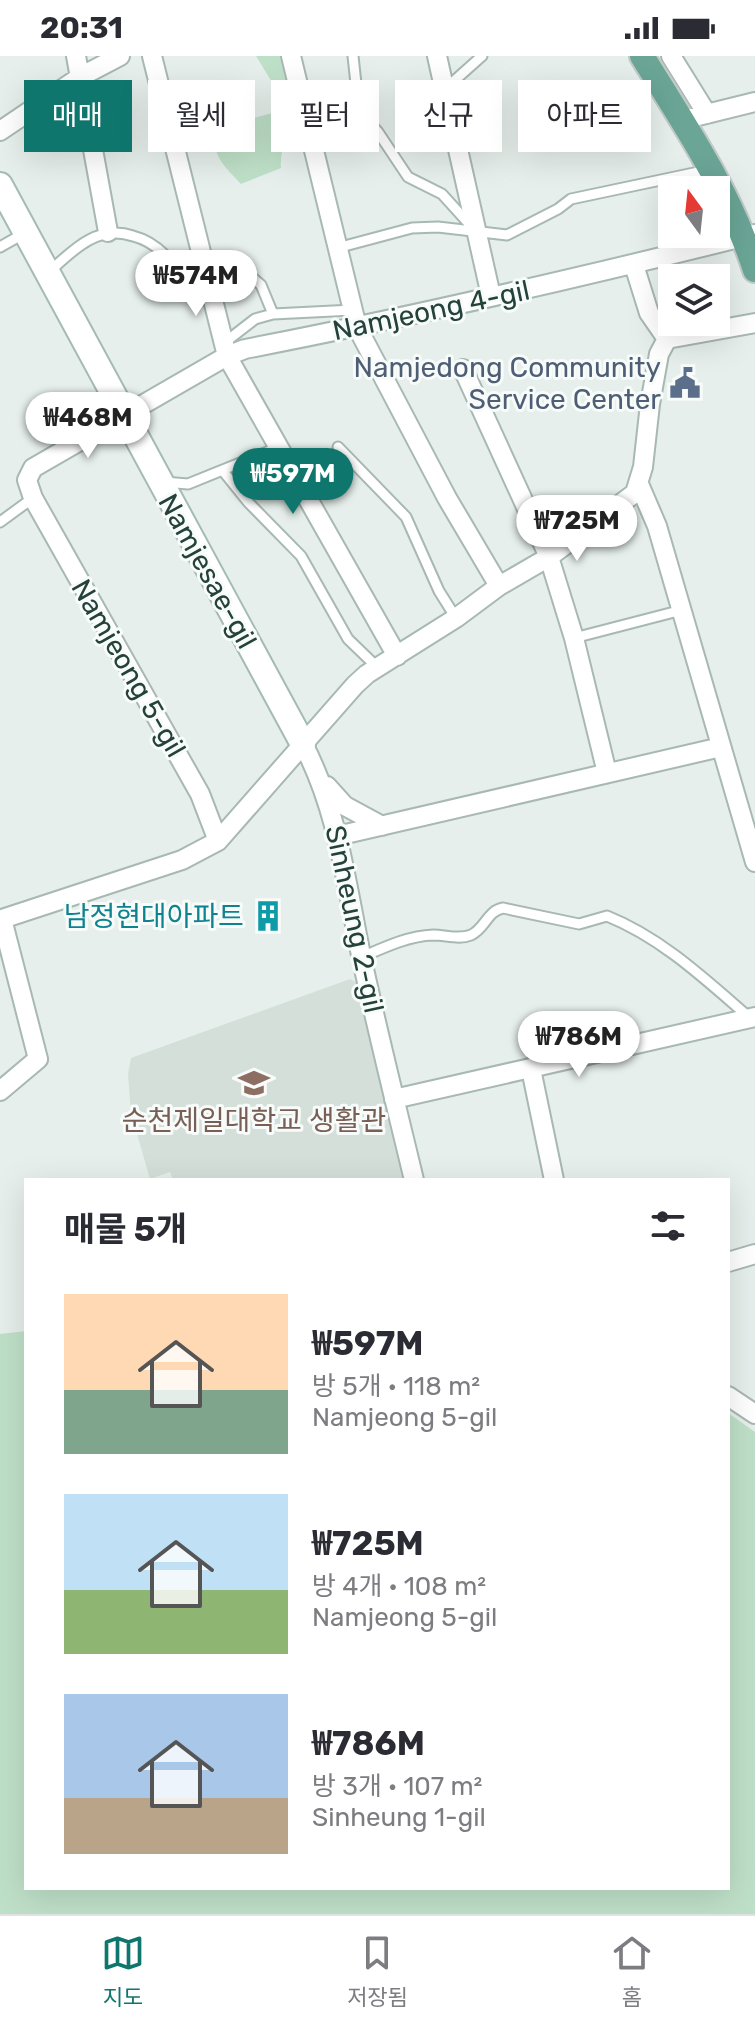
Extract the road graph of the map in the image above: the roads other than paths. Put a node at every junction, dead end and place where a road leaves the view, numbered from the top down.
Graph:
1 (76, 56) edge
2 (120, 56) edge
3 (152, 56) edge
4 (291, 56) edge
5 (353, 56) edge
6 (437, 56) edge
7 (482, 56) edge
8 (642, 56) edge
9 (671, 56) edge
10 (80, 77) junction
11 (443, 80) edge
12 (455, 80) edge
13 (755, 102) edge
14 (707, 114) junction
15 (682, 120) junction
16 (0, 131) edge
17 (459, 152) edge
18 (711, 169) junction
19 (0, 185) edge
20 (476, 231) junction
21 (26, 232) junction
22 (108, 232) junction
23 (749, 235) edge
24 (0, 247) edge
25 (337, 248) junction
26 (634, 265) junction
27 (205, 270) junction
28 (755, 270) edge
29 (48, 273) junction
30 (491, 296) junction
31 (273, 314) junction
32 (355, 319) junction
33 (755, 323) edge
34 (667, 339) junction
35 (226, 349) junction
36 (463, 369) dead end
37 (123, 415) junction
38 (338, 447) dead end
39 (277, 448) junction
40 (223, 471) junction
41 (160, 482) junction
42 (639, 484) junction
43 (33, 498) junction
44 (0, 522) edge
45 (549, 557) junction
46 (499, 586) junction
47 (682, 610) junction
48 (456, 618) junction
49 (574, 638) junction
50 (397, 656) junction
51 (378, 668) junction
52 (303, 744) junction
53 (721, 747) junction
54 (607, 773) junction
55 (321, 779) junction
56 (382, 826) junction
57 (337, 836) junction
58 (218, 841) junction
59 (755, 862) edge
60 (1, 918) edge
61 (361, 957) junction
62 (753, 1018) edge
63 (531, 1069) junction
64 (0, 1091) edge
65 (394, 1099) junction
66 (414, 1178) edge
67 (554, 1178) edge
68 (755, 1254) edge
69 (730, 1261) edge
70 (730, 1397) edge
71 (755, 1414) edge

1 - 10 street
2 - 10 street
3 - 27 street
4 - 25 street
5 - 20 lane
6 - 11 street
7 - 12 lane
8 - 15 main road
9 - 14 street
10 - 16 street
10 - 22 street
13 - 14 street
14 - 15 street
15 - 18 main road
17 - 20 street
18 - 20 lane
18 - 23 main road
19 - 21 street, Namjesae-gil
20 - 25 lane
20 - 30 street
21 - 24 lane
21 - 29 street, Namjesae-gil
22 - 27 lane
22 - 29 lane
23 - 26 street, Namjeong 4-gil
23 - 28 main road
25 - 32 street
26 - 30 street, Namjeong 4-gil
26 - 34 street
27 - 31 lane
27 - 35 street
29 - 37 street, Namjesae-gil
30 - 32 street, Namjeong 4-gil
31 - 32 lane
31 - 35 lane
32 - 35 street, Namjeong 4-gil
32 - 46 street
33 - 34 street
34 - 42 street
35 - 37 street, Namjeong 4-gil
35 - 39 street
36 - 45 street
37 - 41 street, Namjesae-gil
37 - 43 street, Namjeong 4-gil
38 - 48 lane
39 - 40 lane
39 - 50 street
40 - 41 lane
40 - 51 lane
41 - 52 street, Namjesae-gil
42 - 45 street
42 - 47 street
43 - 44 lane
43 - 58 street, Namjeong 5-gil
45 - 46 street
45 - 49 street
46 - 48 street
47 - 49 lane
47 - 53 street
48 - 50 street
49 - 54 street
50 - 51 street
51 - 52 street
52 - 55 street, Sinheung 2-gil
52 - 58 street
53 - 54 street
53 - 59 street
54 - 56 street
55 - 56 street
55 - 57 street, Sinheung 2-gil
56 - 57 street
57 - 61 street, Sinheung 2-gil
58 - 60 street
60 - 64 street
61 - 62 lane
61 - 65 street, Sinheung 2-gil
62 - 63 street
63 - 65 street
63 - 67 street
65 - 66 street, Sinheung 2-gil
68 - 69 street
70 - 71 street

